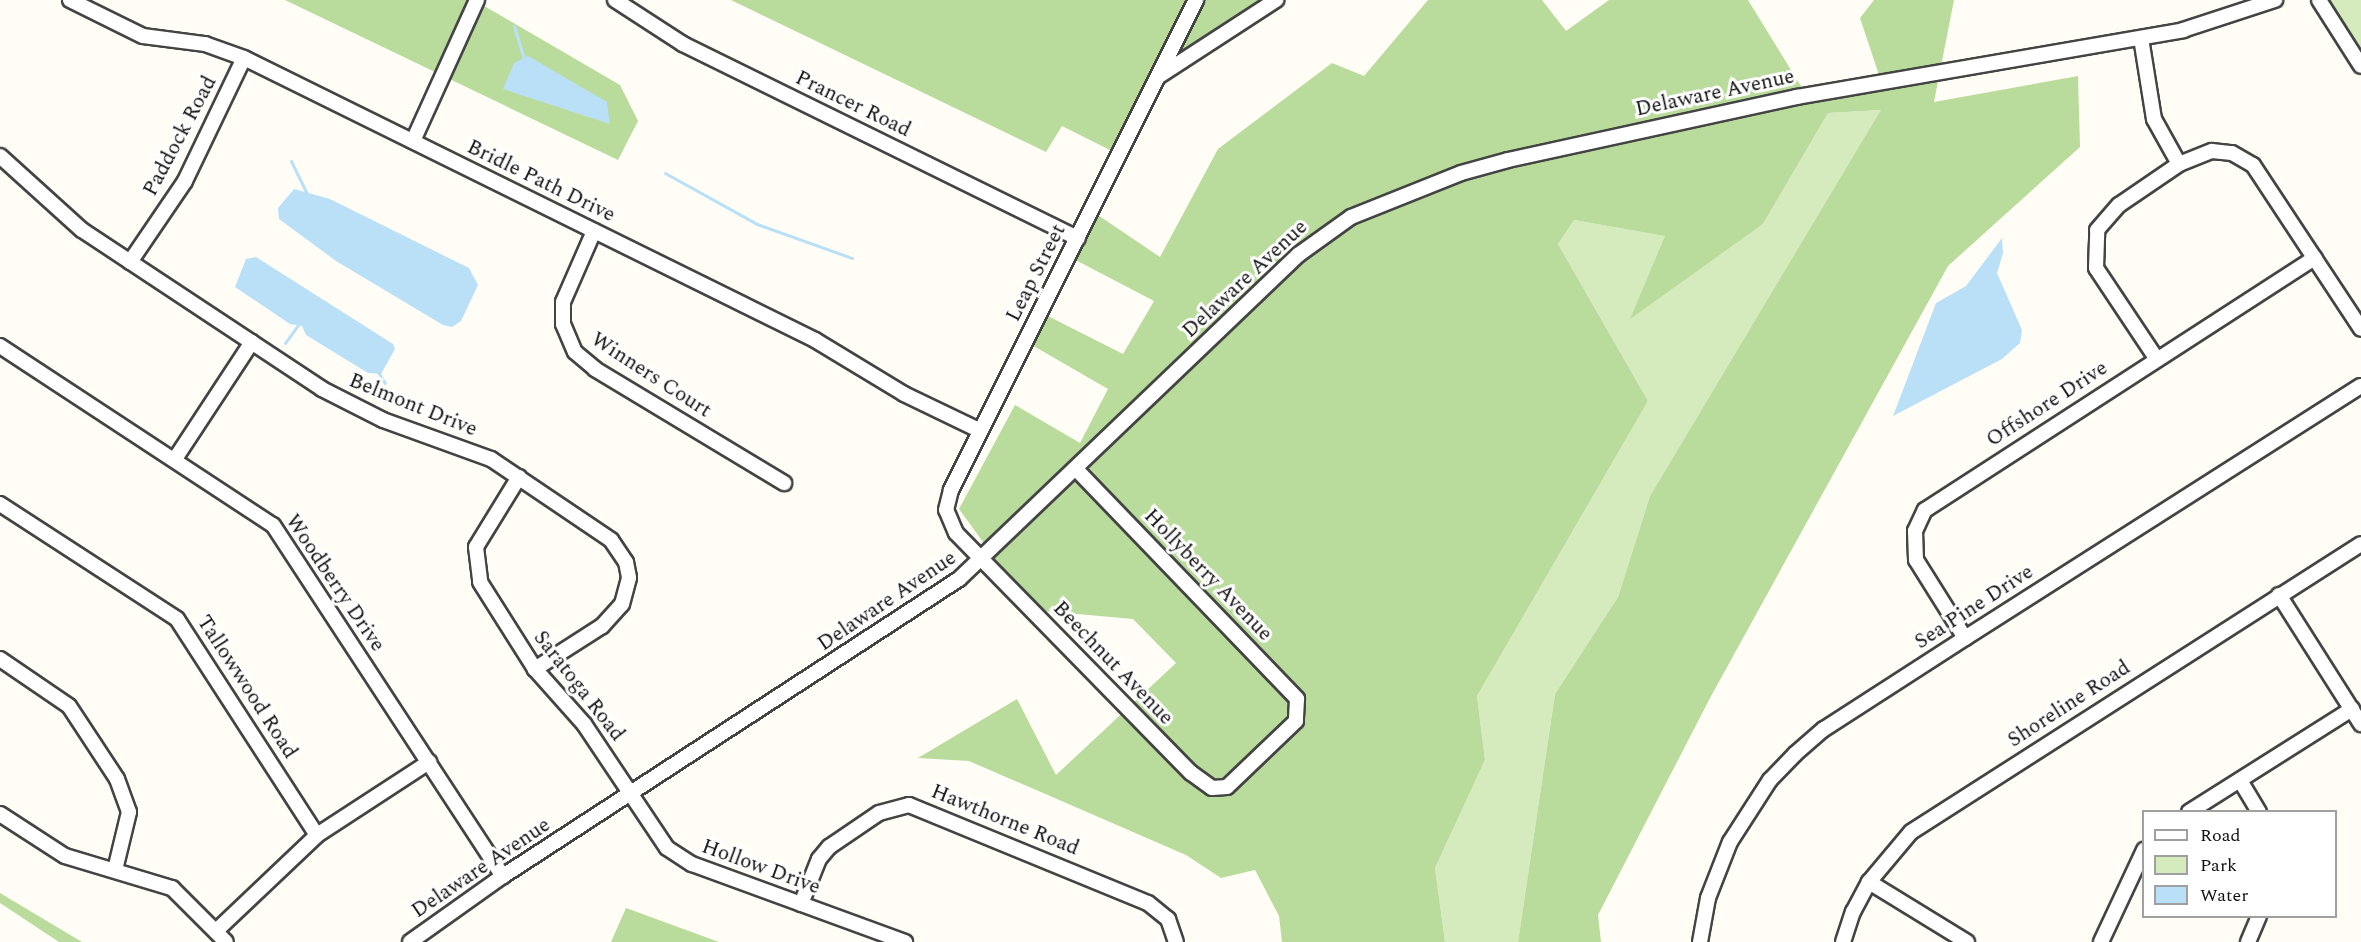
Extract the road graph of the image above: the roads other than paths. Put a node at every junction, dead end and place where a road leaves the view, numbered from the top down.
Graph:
1 (70, 0) edge
2 (477, 0) edge
3 (615, 0) edge
4 (1196, 0) edge
5 (1276, 0) edge
6 (2275, 0) edge
7 (2319, 0) edge
8 (2141, 38) junction
9 (244, 58) junction
10 (2361, 66) edge
11 (1158, 77) junction
12 (413, 141) junction
13 (0, 156) edge
14 (2179, 164) junction
15 (594, 231) junction
16 (1078, 238) junction
17 (2315, 258) junction
18 (130, 262) junction
19 (2361, 329) edge
20 (252, 342) junction
21 (0, 346) edge
22 (2156, 358) junction
23 (2361, 386) edge
24 (981, 431) junction
25 (175, 459) junction
26 (1076, 469) junction
27 (519, 477) junction
28 (784, 483) dead end
29 (0, 504) edge
30 (2361, 544) edge
31 (982, 559) junction
32 (2279, 595) junction
33 (1965, 638) junction
34 (0, 659) edge
35 (535, 669) junction
36 (2352, 709) junction
37 (2361, 724) edge
38 (429, 762) junction
39 (2241, 782) junction
40 (1218, 789) joint
41 (631, 793) junction
42 (2192, 810) edge
43 (2258, 810) edge
44 (0, 814) edge
45 (317, 835) junction
46 (2142, 854) edge
47 (115, 870) junction
48 (502, 876) junction
49 (1869, 882) junction
50 (801, 904) junction
51 (2258, 918) edge
52 (216, 931) junction
53 (226, 942) edge
54 (410, 942) edge
55 (905, 942) edge
56 (1176, 942) edge
57 (1700, 942) edge
58 (1843, 942) edge
59 (1967, 942) edge
60 (2101, 942) edge
61 (2248, 942) edge

1 - 9 street, Bridle Path Drive
2 - 12 street
3 - 16 street, Prancer Road
4 - 11 street, Leap Street
5 - 11 street
6 - 8 street, Delaware Avenue
7 - 10 street
8 - 14 street
8 - 26 street, Delaware Avenue
9 - 12 street, Bridle Path Drive
9 - 18 street, Paddock Road
11 - 16 street, Leap Street
12 - 15 street, Bridle Path Drive
13 - 18 street, Belmont Drive
14 - 17 street
14 - 22 street
15 - 24 street, Bridle Path Drive
15 - 28 street, Winners Court
16 - 24 street, Leap Street
17 - 19 street
17 - 22 street, Offshore Drive
18 - 20 street, Belmont Drive
20 - 25 street
20 - 27 street, Belmont Drive
21 - 25 street, Woodberry Drive
22 - 33 street, Offshore Drive
23 - 33 street, Sea Pine Drive
24 - 31 street, Leap Street
25 - 38 street, Woodberry Drive
26 - 31 street, Delaware Avenue
26 - 40 street, Hollyberry Avenue
27 - 35 street, Saratoga Road
27 - 35 street, Belmont Drive
29 - 45 street, Tallowwood Road
30 - 32 street, Shoreline Road
31 - 40 street, Beechnut Avenue
31 - 41 street, Delaware Avenue
32 - 36 street
32 - 49 street, Shoreline Road
33 - 57 street, Sea Pine Drive
34 - 47 street
35 - 41 street, Saratoga Road
36 - 37 street
36 - 39 street
38 - 45 street
38 - 48 street, Woodberry Drive
39 - 42 street
39 - 43 street
41 - 48 street, Delaware Avenue
41 - 50 street, Hollow Drive
44 - 47 street
45 - 52 street
46 - 60 street
47 - 52 street
48 - 54 street, Delaware Avenue
49 - 58 street, Shoreline Road
49 - 59 street
50 - 55 street, Hollow Drive
50 - 56 street, Hawthorne Road
51 - 61 street
52 - 53 street

